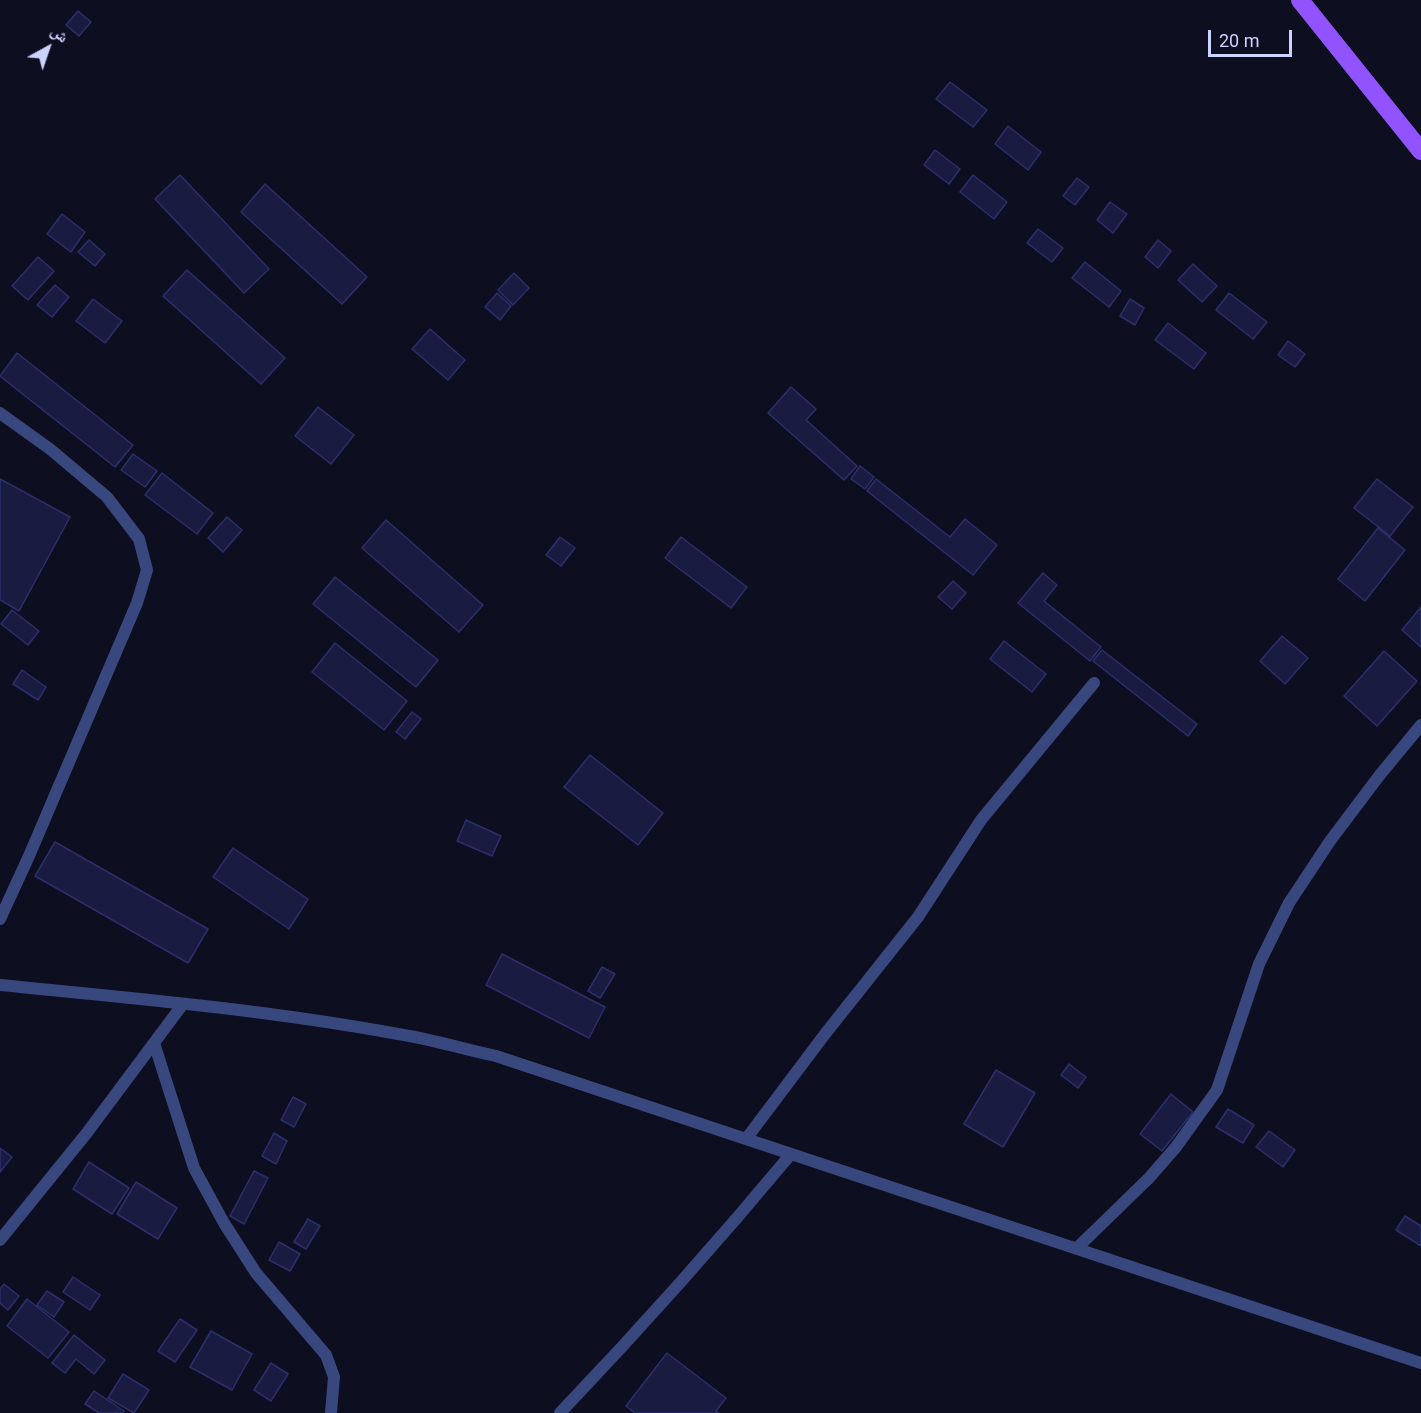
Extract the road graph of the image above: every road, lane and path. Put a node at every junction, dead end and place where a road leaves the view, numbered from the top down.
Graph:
1 (1300, 0) edge
2 (1421, 151) edge
3 (0, 412) edge
4 (1094, 683) dead end
5 (1421, 725) edge
6 (0, 919) edge
7 (0, 985) edge
8 (183, 1004) junction
9 (154, 1043) junction
10 (746, 1139) junction
11 (791, 1154) junction
12 (0, 1240) edge
13 (1077, 1248) junction
14 (1421, 1363) edge
15 (331, 1413) edge
16 (560, 1413) edge

1 - 2 main road
3 - 6 street
4 - 10 street
5 - 13 street
7 - 8 street
8 - 9 street
8 - 10 street
9 - 12 street
9 - 15 street
10 - 11 street
11 - 13 street
11 - 16 street
13 - 14 street

